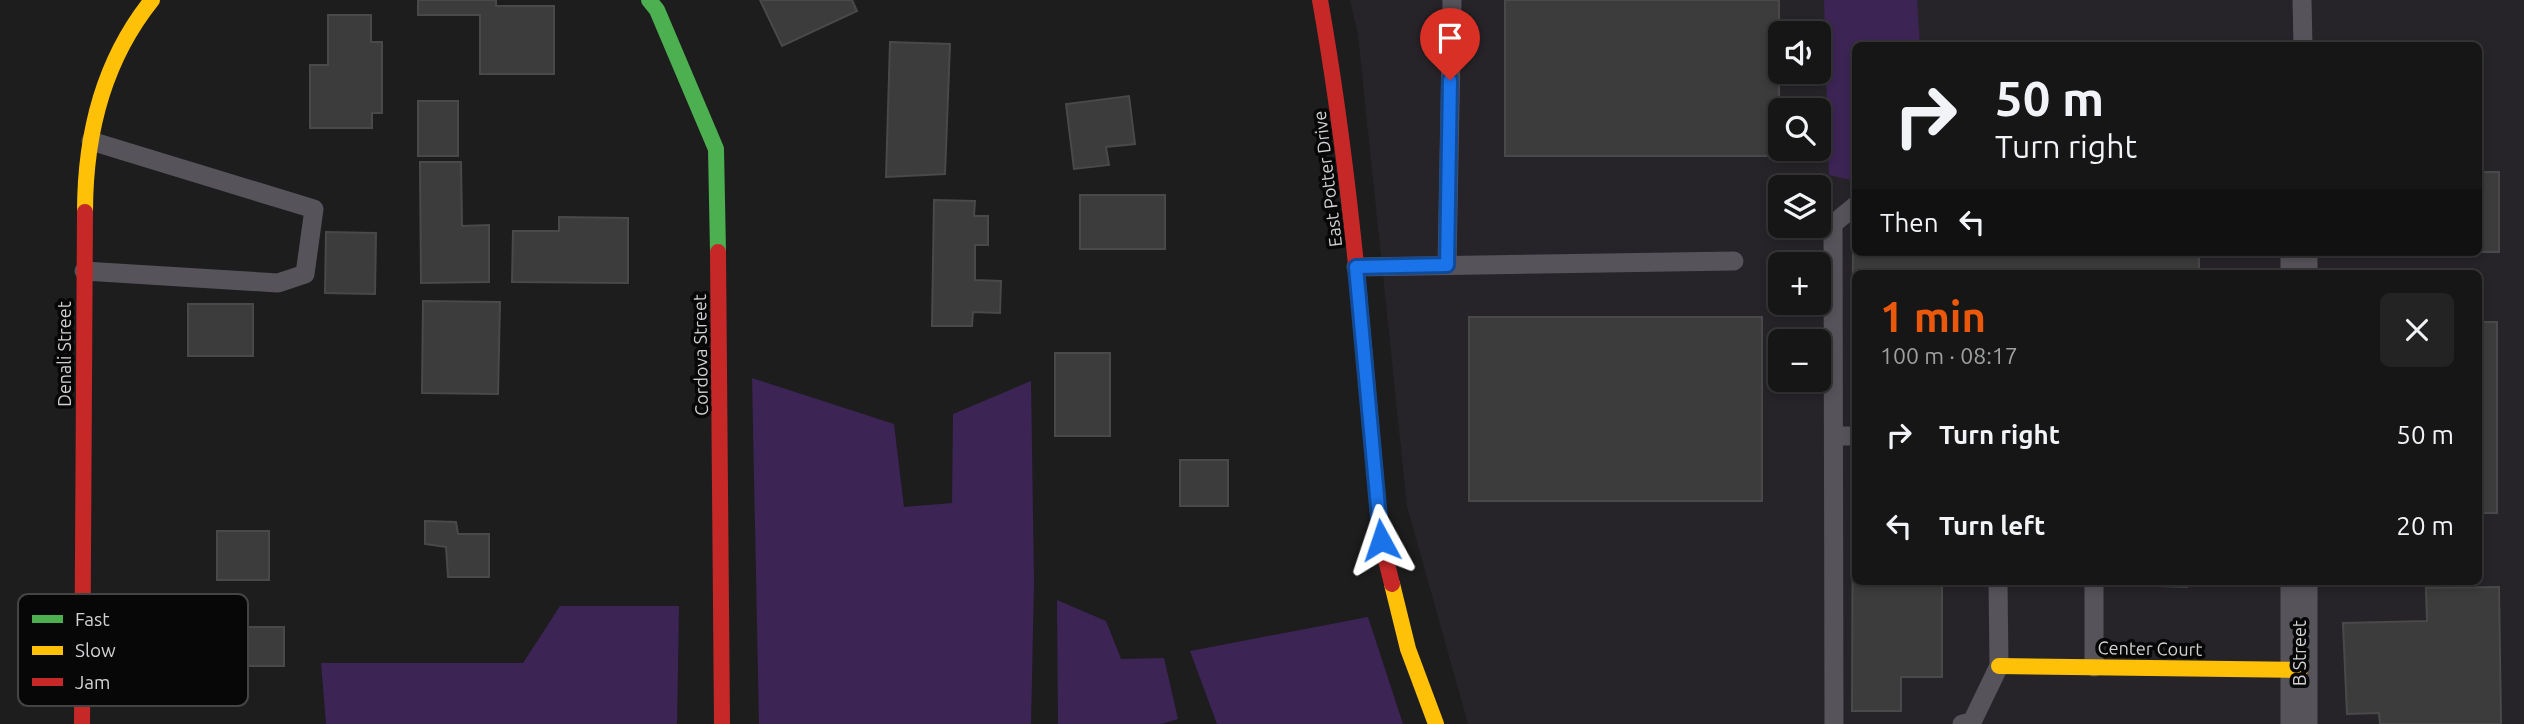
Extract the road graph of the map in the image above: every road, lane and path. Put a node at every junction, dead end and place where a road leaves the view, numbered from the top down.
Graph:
1 (152, 0) edge
2 (649, 0) edge
3 (1320, 0) edge
4 (1452, 0) edge
5 (2302, 0) edge
6 (2303, 42) edge
7 (91, 141) junction
8 (1852, 208) edge
9 (1734, 261) dead end
10 (1447, 265) junction
11 (1356, 267) junction
12 (84, 271) junction
13 (1834, 436) junction
14 (1852, 436) edge
15 (1998, 585) edge
16 (2094, 585) edge
17 (2299, 585) edge
18 (83, 594) edge
19 (1999, 666) junction
20 (2094, 667) junction
21 (2300, 670) junction
22 (82, 706) edge
23 (1969, 723) edge
24 (82, 724) edge
25 (722, 724) edge
26 (1436, 724) edge
27 (1834, 724) edge
28 (2299, 724) edge

1 - 7 street, Denali Street
2 - 25 street, Cordova Street
3 - 11 street, East Potter Drive
4 - 10 lane
5 - 6 lane
7 - 12 street, Denali Street
7 - 12 lane
8 - 13 lane
9 - 10 lane
10 - 11 lane
11 - 26 street, East Potter Drive
12 - 18 street, Denali Street
13 - 14 lane
13 - 27 lane
15 - 19 lane
16 - 20 lane
17 - 21 street, B Street
19 - 20 street, Center Court
19 - 23 lane
20 - 21 street, Center Court
21 - 28 street, B Street
22 - 24 street, Denali Street

